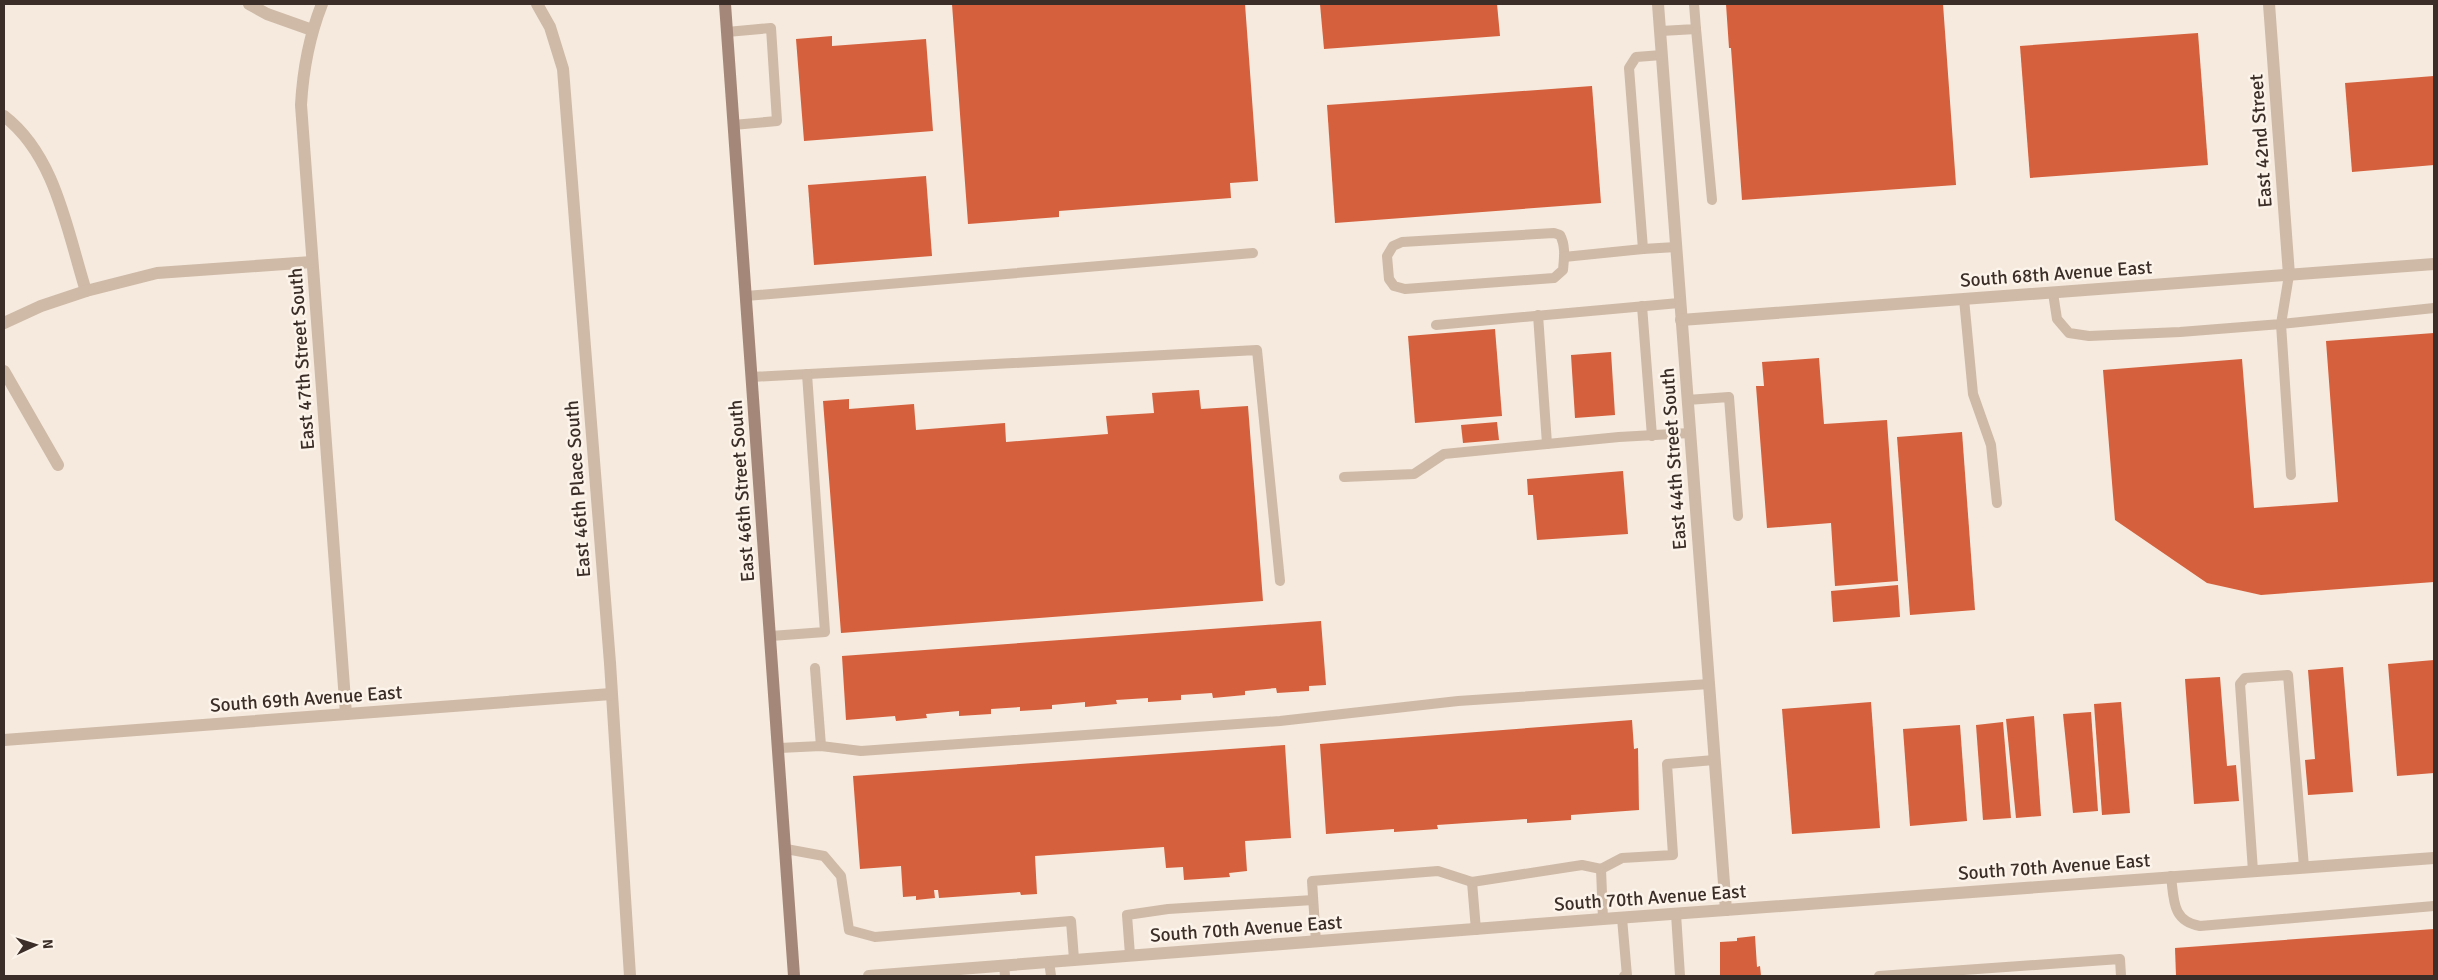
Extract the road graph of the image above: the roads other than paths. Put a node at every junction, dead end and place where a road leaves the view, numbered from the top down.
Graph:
1 (249, 4) edge
2 (322, 4) edge
3 (537, 4) edge
4 (725, 4) edge
5 (1658, 4) edge
6 (1694, 4) edge
7 (2269, 4) edge
8 (1696, 29) junction
9 (312, 30) junction
10 (1660, 31) junction
11 (727, 32) junction
12 (1662, 55) junction
13 (4, 116) edge
14 (733, 124) junction
15 (1712, 200) dead end
16 (1676, 247) junction
17 (1643, 249) junction
18 (1252, 254) dead end
19 (1564, 257) junction
20 (312, 262) junction
21 (2434, 264) edge
22 (2289, 275) junction
23 (86, 291) junction
24 (2053, 292) junction
25 (746, 296) junction
26 (1964, 299) junction
27 (1680, 303) junction
28 (1642, 306) junction
29 (2434, 308) edge
30 (1538, 315) junction
31 (1681, 320) junction
32 (4, 323) edge
33 (2280, 324) junction
34 (1436, 325) dead end
35 (4, 371) edge
36 (807, 374) junction
37 (752, 377) junction
38 (1687, 400) junction
39 (1690, 433) junction
40 (1652, 436) junction
41 (1547, 444) junction
42 (58, 465) dead end
43 (2291, 475) dead end
44 (1344, 477) dead end
45 (1997, 503) dead end
46 (1738, 516) dead end
47 (1280, 580) dead end
48 (770, 636) junction
49 (815, 668) dead end
50 (1709, 684) junction
51 (611, 694) junction
52 (346, 714) junction
53 (4, 740) edge
54 (821, 746) junction
55 (779, 748) junction
56 (1714, 760) junction
57 (786, 849) junction
58 (2434, 858) edge
59 (2304, 867) junction
60 (1601, 869) junction
61 (2253, 871) junction
62 (2171, 876) junction
63 (1472, 882) junction
64 (1313, 900) junction
65 (2434, 906) edge
66 (1726, 910) junction
67 (1676, 914) junction
68 (1622, 918) junction
69 (1603, 919) junction
70 (1476, 930) junction
71 (1316, 942) junction
72 (1130, 955) junction
73 (1074, 959) junction
74 (1049, 961) junction
75 (1005, 971) edge
76 (630, 976) edge
77 (794, 976) edge
78 (869, 976) edge
79 (1051, 976) edge
80 (1624, 976) edge
81 (1680, 976) edge
82 (1879, 976) edge
83 (2121, 976) edge

1 - 9 street
2 - 9 street, East 47th Street South
3 - 51 street, East 46th Place South
4 - 11 street, East 46th Street South
5 - 10 street, East 44th Street South
6 - 8 lane
7 - 22 street, East 42nd Street
8 - 10 lane
8 - 15 lane
9 - 20 street, East 47th Street South
10 - 12 street, East 44th Street South
11 - 14 street, East 46th Street South
11 - 14 lane
12 - 16 street, East 44th Street South
12 - 17 lane
13 - 23 street
14 - 25 street, East 46th Street South
16 - 17 lane
16 - 27 street, East 44th Street South
17 - 19 lane
18 - 25 lane
19 - 19 lane
20 - 23 street
20 - 52 street, East 47th Street South
21 - 22 street, South 68th Avenue East
22 - 24 street, South 68th Avenue East
22 - 33 lane
23 - 32 street
24 - 26 street, South 68th Avenue East
24 - 33 lane
25 - 37 street, East 46th Street South
26 - 31 street, South 68th Avenue East
26 - 45 lane
27 - 28 lane
27 - 31 street, East 44th Street South
28 - 30 lane
28 - 40 lane
29 - 33 lane
30 - 34 lane
30 - 41 lane
31 - 38 street, East 44th Street South
33 - 43 lane
35 - 42 street
36 - 37 lane
36 - 47 lane
36 - 48 lane
37 - 48 street, East 46th Street South
38 - 39 street, East 44th Street South
38 - 46 lane
39 - 40 lane
39 - 50 street, East 44th Street South
40 - 41 lane
41 - 44 lane
48 - 55 street, East 46th Street South
49 - 54 lane
50 - 54 lane
50 - 56 street, East 44th Street South
51 - 52 street, South 69th Avenue East
51 - 76 street, East 46th Place South
52 - 53 street, South 69th Avenue East
54 - 55 lane
55 - 57 street, East 46th Street South
56 - 60 lane
56 - 66 street, East 44th Street South
57 - 73 lane
57 - 77 street, East 46th Street South
58 - 59 street, South 70th Avenue East
59 - 61 street, South 70th Avenue East
59 - 61 lane
60 - 63 lane
60 - 69 lane
61 - 62 street, South 70th Avenue East
62 - 65 lane
62 - 66 street, South 70th Avenue East
63 - 64 lane
63 - 70 lane
64 - 71 lane
64 - 72 lane
66 - 67 street, South 70th Avenue East
67 - 68 street, South 70th Avenue East
67 - 81 lane
68 - 69 street, South 70th Avenue East
68 - 80 lane
69 - 70 street, South 70th Avenue East
70 - 71 street, South 70th Avenue East
71 - 72 street, South 70th Avenue East
72 - 73 street, South 70th Avenue East
73 - 74 street, South 70th Avenue East
74 - 75 street, South 70th Avenue East
74 - 79 lane
75 - 78 street, South 70th Avenue East
82 - 83 lane

